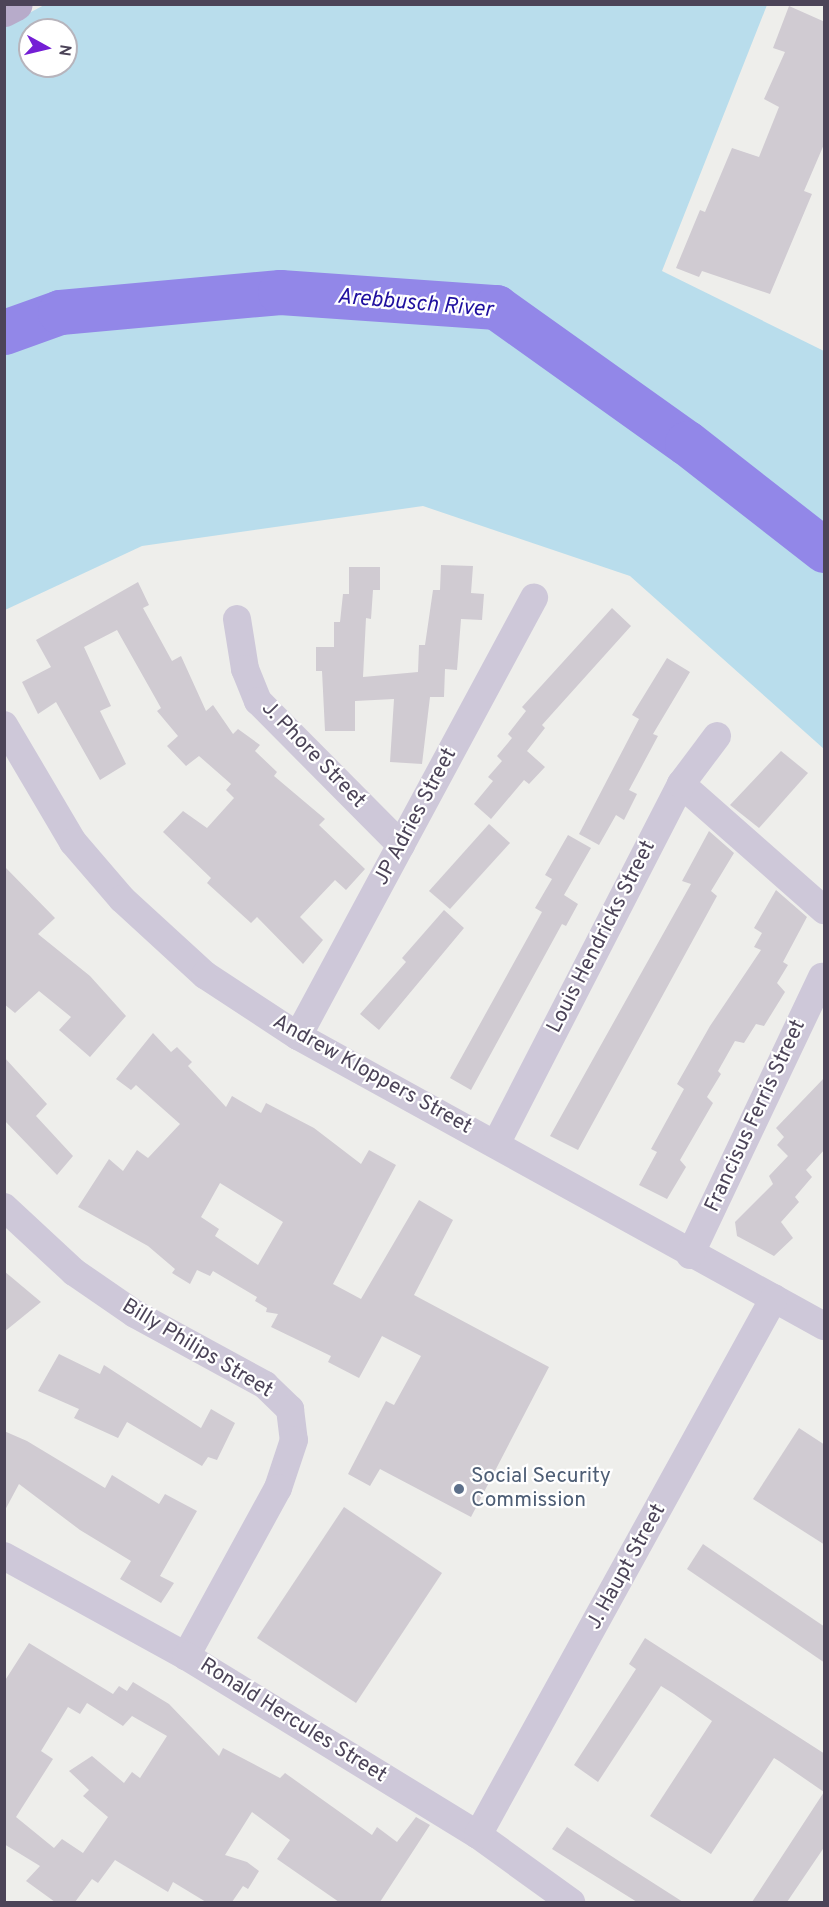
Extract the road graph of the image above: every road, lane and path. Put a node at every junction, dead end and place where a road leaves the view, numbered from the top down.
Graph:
1 (16, 4) edge
2 (4, 10) edge
3 (534, 598) dead end
4 (237, 619) dead end
5 (4, 725) edge
6 (717, 736) dead end
7 (681, 784) junction
8 (401, 845) junction
9 (825, 910) edge
10 (822, 977) dead end
11 (297, 1036) junction
12 (496, 1144) junction
13 (4, 1207) edge
14 (690, 1255) junction
15 (774, 1298) junction
16 (825, 1326) edge
17 (7, 1563) edge
18 (186, 1656) junction
19 (477, 1835) junction
20 (571, 1902) edge

1 - 2 main road
3 - 8 street, JP Adries Street
4 - 8 street, J. Phore Street
5 - 11 street, Andrew Kloppers Street
6 - 7 street, Louis Hendricks Street
7 - 9 street
7 - 12 street, Louis Hendricks Street
8 - 11 street, JP Adries Street
10 - 14 street, Francisus Ferris Street
11 - 12 street, Andrew Kloppers Street
12 - 14 street, Andrew Kloppers Street
13 - 18 street, Billy Philips Street
14 - 15 street, Andrew Kloppers Street
15 - 16 street, Andrew Kloppers Street
15 - 19 street, J. Haupt Street
17 - 18 street, Ronald Hercules Street
18 - 19 street, Ronald Hercules Street
19 - 20 street, Ronald Hercules Street

